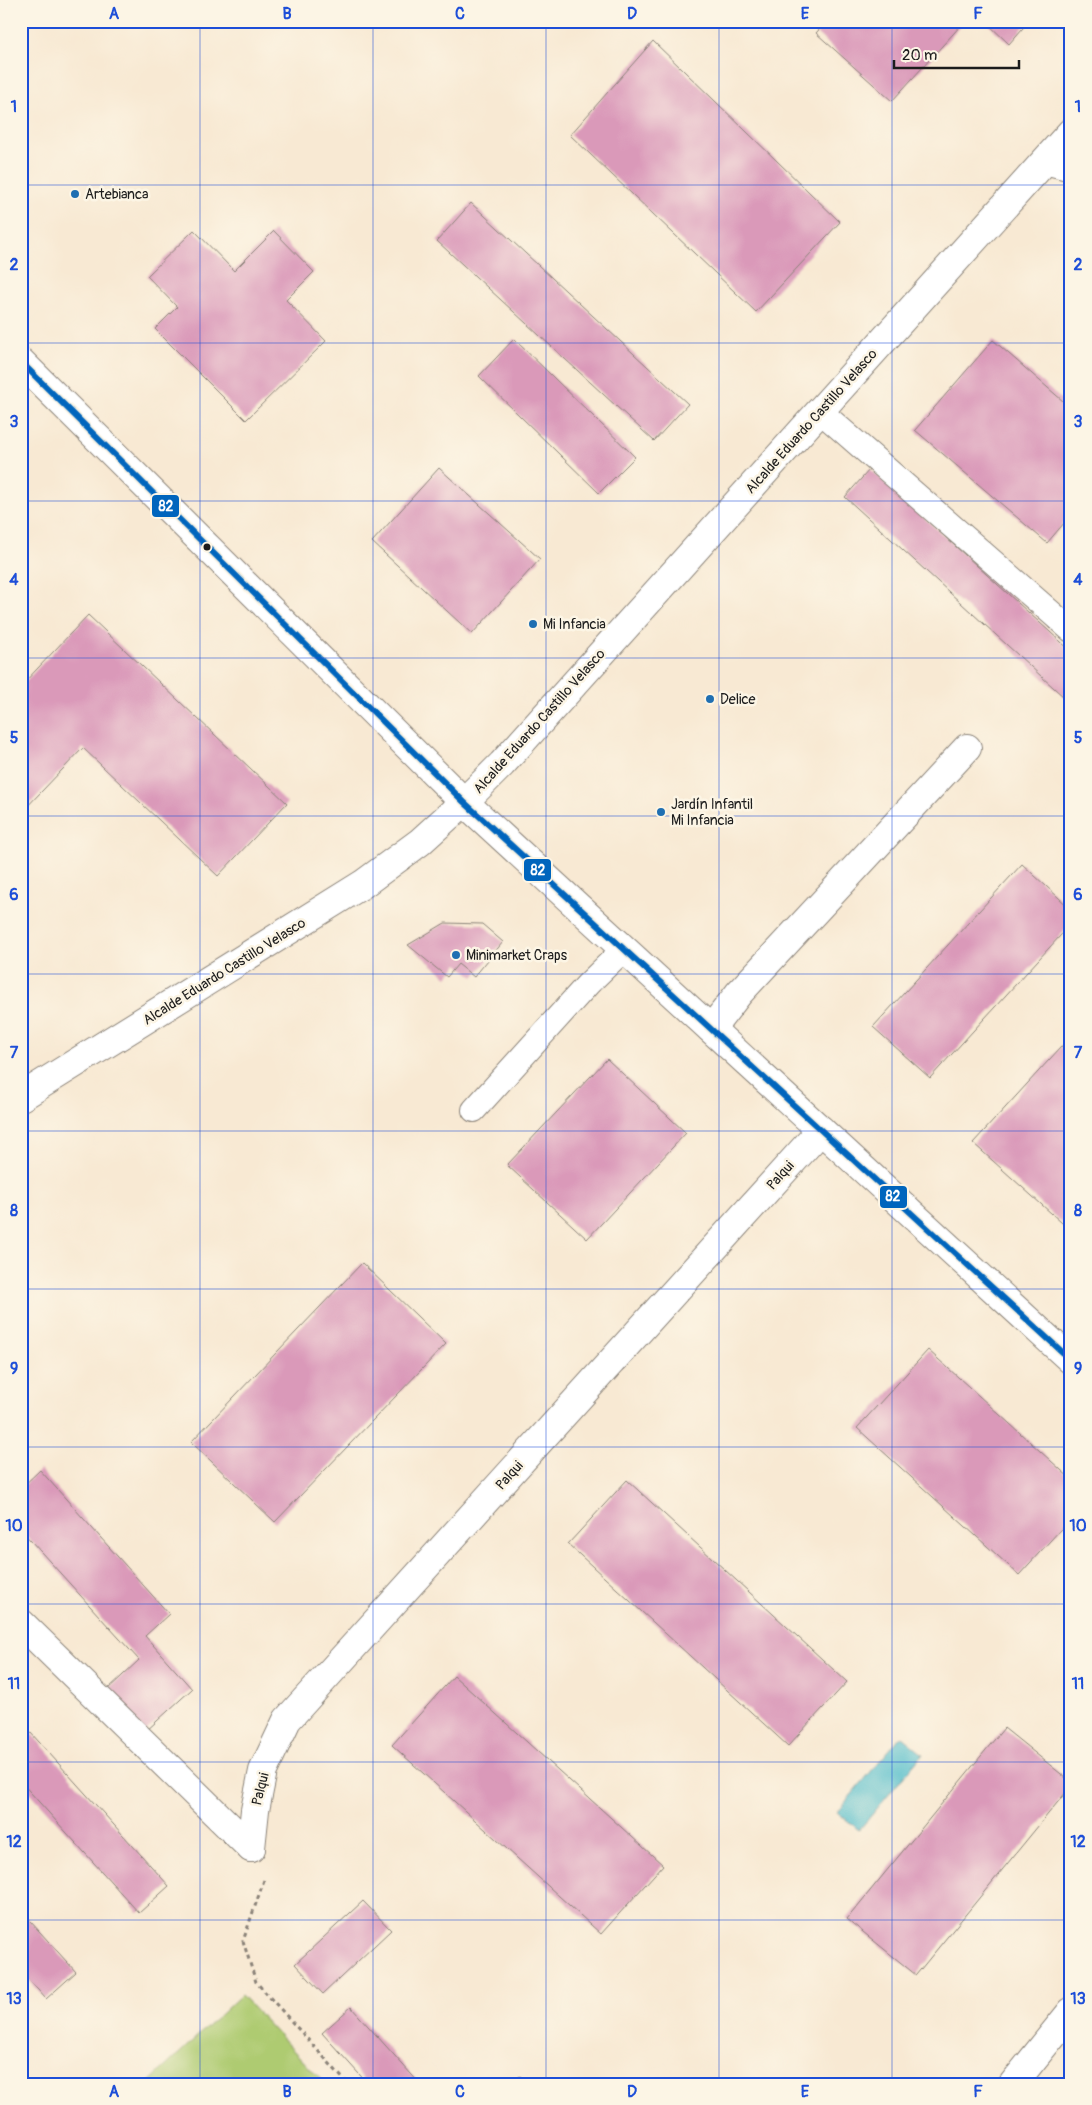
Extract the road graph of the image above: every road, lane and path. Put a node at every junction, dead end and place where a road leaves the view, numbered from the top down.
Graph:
1 (1071, 132) edge
2 (1044, 162) junction
3 (1071, 169) edge
4 (21, 362) edge
5 (820, 411) junction
6 (1071, 630) edge
7 (967, 748) dead end
8 (464, 802) junction
9 (624, 949) junction
10 (711, 1029) junction
11 (21, 1097) edge
12 (474, 1110) dead end
13 (820, 1130) junction
14 (1071, 1360) edge
15 (21, 1622) edge
16 (251, 1848) junction
17 (1071, 2012) edge
18 (348, 2084) edge
19 (1013, 2084) edge

1 - 2 street, Alcalde Eduardo Castillo Velasco
2 - 3 lane
2 - 5 street, Alcalde Eduardo Castillo Velasco
4 - 8 street
5 - 6 lane
5 - 8 street, Alcalde Eduardo Castillo Velasco
7 - 10 street
8 - 9 street
8 - 11 street, Alcalde Eduardo Castillo Velasco
9 - 10 street
9 - 12 lane
10 - 13 street
13 - 14 street
13 - 16 street, Palqui
15 - 16 street
16 - 18 path
17 - 19 street

